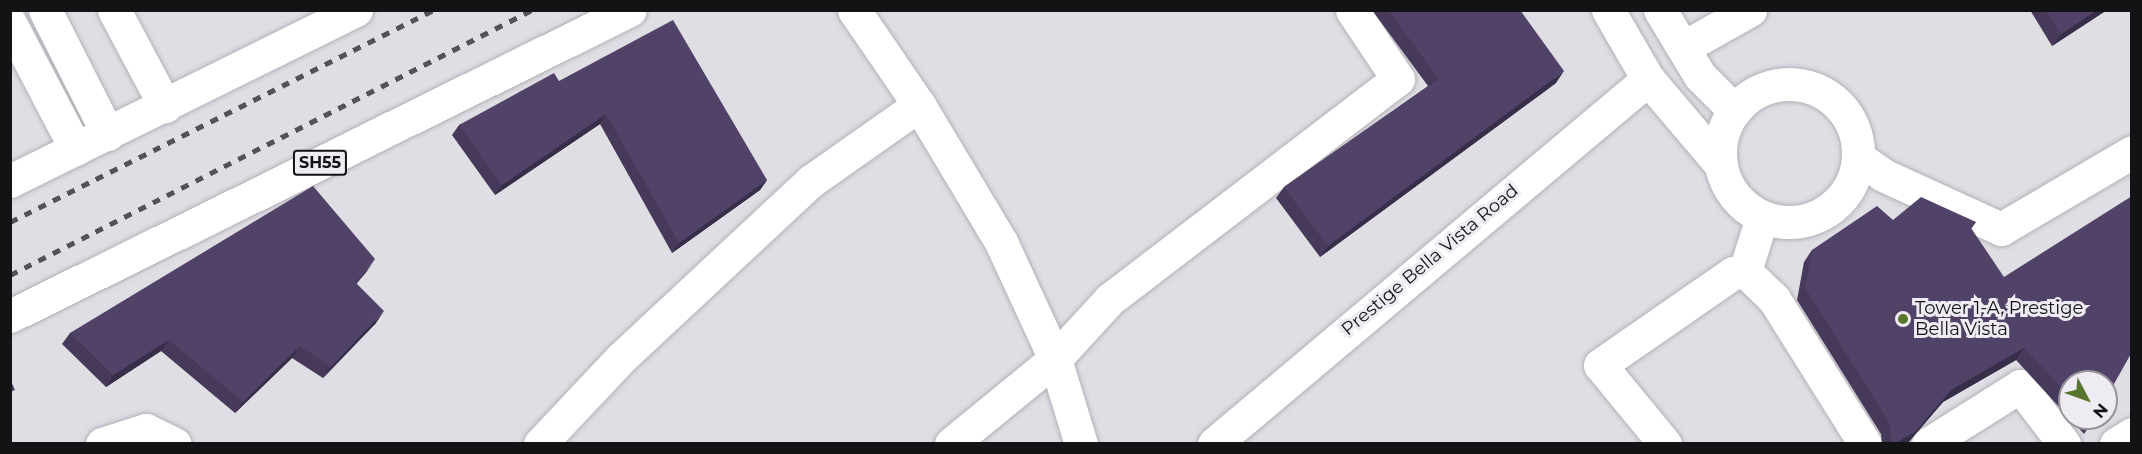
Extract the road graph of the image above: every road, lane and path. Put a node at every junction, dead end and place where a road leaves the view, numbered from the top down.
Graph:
1 (45, 10) edge
2 (114, 10) edge
3 (356, 10) edge
4 (630, 10) edge
5 (854, 10) edge
6 (1352, 10) edge
7 (1651, 10) edge
8 (1660, 10) edge
9 (1750, 10) edge
10 (1615, 22) edge
11 (11, 23) edge
12 (1684, 47) junction
13 (1648, 79) junction
14 (919, 105) junction
15 (165, 106) junction
16 (1735, 111) junction
17 (108, 134) junction
18 (76, 149) junction
19 (2132, 152) edge
20 (1858, 158) junction
21 (1721, 165) junction
22 (10, 182) edge
23 (1762, 217) junction
24 (1745, 271) junction
25 (10, 316) edge
26 (1055, 358) junction
27 (2132, 434) edge
28 (102, 444) edge
29 (175, 444) edge
30 (540, 444) edge
31 (951, 444) edge
32 (1082, 444) edge
33 (1214, 444) edge
34 (1665, 444) edge
35 (1865, 444) edge
36 (1928, 444) edge
37 (2064, 444) edge
38 (2116, 444) edge

1 - 17 street
2 - 15 street
3 - 15 street
4 - 25 street, SH55
5 - 14 street
6 - 26 street
7 - 10 street
8 - 12 street
9 - 12 street
10 - 13 street
11 - 18 street
12 - 16 street
13 - 21 street
13 - 33 street, Prestige Bella Vista Road
14 - 26 street
14 - 30 street
15 - 17 street
16 - 20 street
16 - 21 street
17 - 18 street
18 - 22 street
19 - 20 street
20 - 23 street
21 - 23 street
23 - 24 street
24 - 34 street
24 - 35 street
26 - 31 street
26 - 32 street
27 - 38 street
28 - 29 street
36 - 37 street

